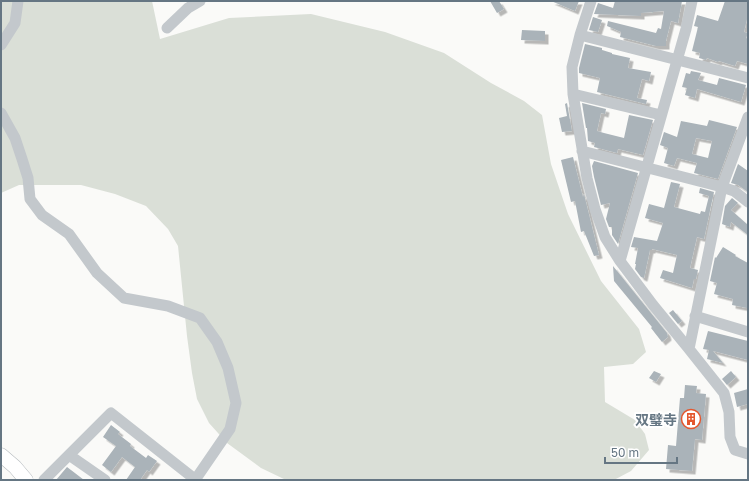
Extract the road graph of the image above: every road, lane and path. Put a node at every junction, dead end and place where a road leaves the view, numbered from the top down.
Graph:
1 (18, 1) edge
2 (200, 1) edge
3 (591, 1) edge
4 (692, 1) edge
5 (167, 28) dead end
6 (580, 35) junction
7 (1, 45) edge
8 (677, 60) junction
9 (748, 78) edge
10 (573, 94) junction
11 (1, 114) edge
12 (661, 115) junction
13 (748, 117) edge
14 (744, 140) edge
15 (582, 151) junction
16 (647, 168) junction
17 (722, 187) junction
18 (748, 202) edge
19 (620, 261) junction
20 (695, 316) junction
21 (748, 332) edge
22 (689, 349) junction
23 (748, 454) edge
24 (1, 455) edge
25 (69, 455) junction
26 (26, 480) edge
27 (44, 480) edge
28 (105, 480) edge
29 (195, 480) edge

1 - 7 street
2 - 5 street
3 - 6 street
4 - 8 street
6 - 8 street
6 - 10 street
8 - 9 street
8 - 12 street
10 - 12 street
10 - 15 street
11 - 29 street
12 - 16 street
13 - 14 street
14 - 17 street
15 - 16 street
15 - 19 street
16 - 17 street
16 - 19 street
17 - 18 street
17 - 20 street
19 - 22 street
20 - 21 street
20 - 22 street
22 - 23 street
24 - 26 main road
25 - 27 street
25 - 28 street
25 - 29 street

